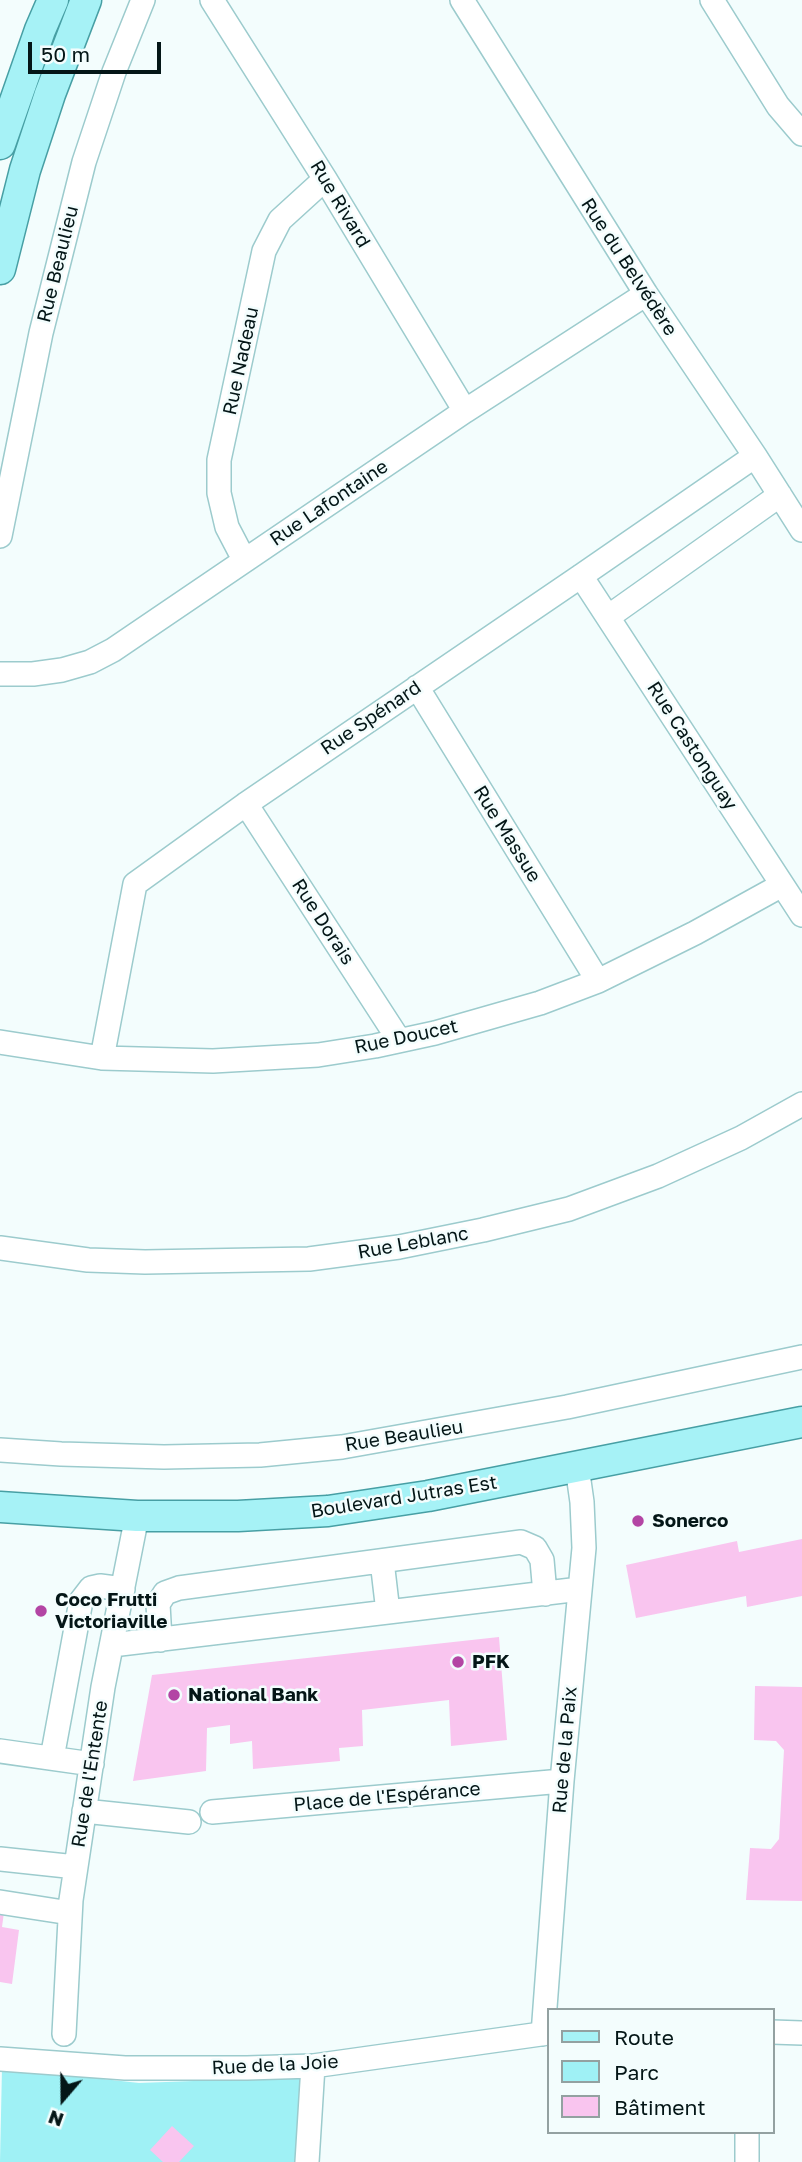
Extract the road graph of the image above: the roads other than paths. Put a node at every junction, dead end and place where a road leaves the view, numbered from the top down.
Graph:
1 (52, 0) edge
2 (86, 0) edge
3 (143, 0) edge
4 (212, 0) edge
5 (462, 0) edge
6 (712, 0) edge
7 (802, 134) edge
8 (0, 144) edge
9 (325, 179) junction
10 (0, 269) edge
11 (646, 294) junction
12 (465, 411) junction
13 (755, 456) junction
14 (780, 495) junction
15 (802, 530) edge
16 (0, 536) edge
17 (247, 559) junction
18 (581, 576) junction
19 (608, 617) junction
20 (0, 674) edge
21 (417, 687) junction
22 (246, 804) junction
23 (782, 885) junction
24 (802, 915) edge
25 (598, 981) junction
26 (399, 1040) junction
27 (0, 1042) edge
28 (102, 1058) junction
29 (802, 1104) edge
30 (0, 1248) edge
31 (802, 1357) edge
32 (802, 1422) edge
33 (0, 1450) edge
34 (577, 1467) junction
35 (0, 1507) edge
36 (137, 1516) junction
37 (382, 1561) junction
38 (123, 1589) junction
39 (580, 1589) junction
40 (545, 1594) junction
41 (387, 1612) junction
42 (160, 1640) junction
43 (112, 1645) junction
44 (0, 1751) edge
45 (52, 1758) junction
46 (92, 1764) junction
47 (562, 1781) junction
48 (84, 1811) junction
49 (212, 1812) dead end
50 (189, 1822) dead end
51 (0, 1859) edge
52 (76, 1867) junction
53 (0, 1902) edge
54 (70, 1913) junction
55 (548, 2008) edge
56 (774, 2032) edge
57 (802, 2033) edge
58 (64, 2034) dead end
59 (546, 2034) edge
60 (0, 2059) edge
61 (313, 2066) junction
62 (747, 2134) edge
63 (307, 2162) edge
64 (747, 2162) edge

1 - 8 main road
2 - 10 main road
3 - 16 street, Rue Beaulieu
4 - 9 street, Rue Rivard
5 - 11 street, Rue du Belvédère
6 - 7 street
9 - 12 street, Rue Rivard
9 - 17 street, Rue Nadeau
11 - 12 street, Rue Lafontaine
11 - 13 street, Rue du Belvédère
12 - 17 street, Rue Lafontaine
13 - 14 street, Rue du Belvédère
13 - 18 street, Rue Spénard
14 - 15 street, Rue du Belvédère
14 - 19 street
17 - 20 street, Rue Lafontaine
18 - 19 street, Rue Castonguay
18 - 21 street, Rue Spénard
19 - 23 street, Rue Castonguay
21 - 22 street, Rue Spénard
21 - 25 street, Rue Massue
22 - 26 street, Rue Dorais
22 - 28 street, Rue Spénard
23 - 24 street, Rue Castonguay
23 - 25 street, Rue Doucet
25 - 26 street, Rue Doucet
26 - 28 street, Rue Doucet
27 - 28 street, Rue Doucet
29 - 30 street, Rue Leblanc
31 - 33 street, Rue Beaulieu
32 - 34 main road, Boulevard Jutras Est
34 - 36 main road, Boulevard Jutras Est
34 - 39 street, Rue de la Paix
35 - 36 main road, Boulevard Jutras Est
36 - 38 street, Rue de l'Entente
37 - 40 street
37 - 41 street
37 - 42 street
38 - 43 street, Rue de l'Entente
38 - 45 street
39 - 40 street
39 - 47 street, Rue de la Paix
40 - 41 street
41 - 42 street
42 - 43 street
43 - 46 street, Rue de l'Entente
44 - 45 street
45 - 46 street
46 - 48 street, Rue de l'Entente
47 - 49 street, Place de l'Espérance
47 - 55 street, Rue de la Paix
48 - 50 street
48 - 52 street, Rue de l'Entente
51 - 52 street
52 - 54 street, Rue de l'Entente
53 - 54 street
54 - 58 street, Rue de l'Entente
56 - 57 street
59 - 61 street, Rue de la Joie
60 - 61 street, Rue de la Joie
61 - 63 street
62 - 64 street

